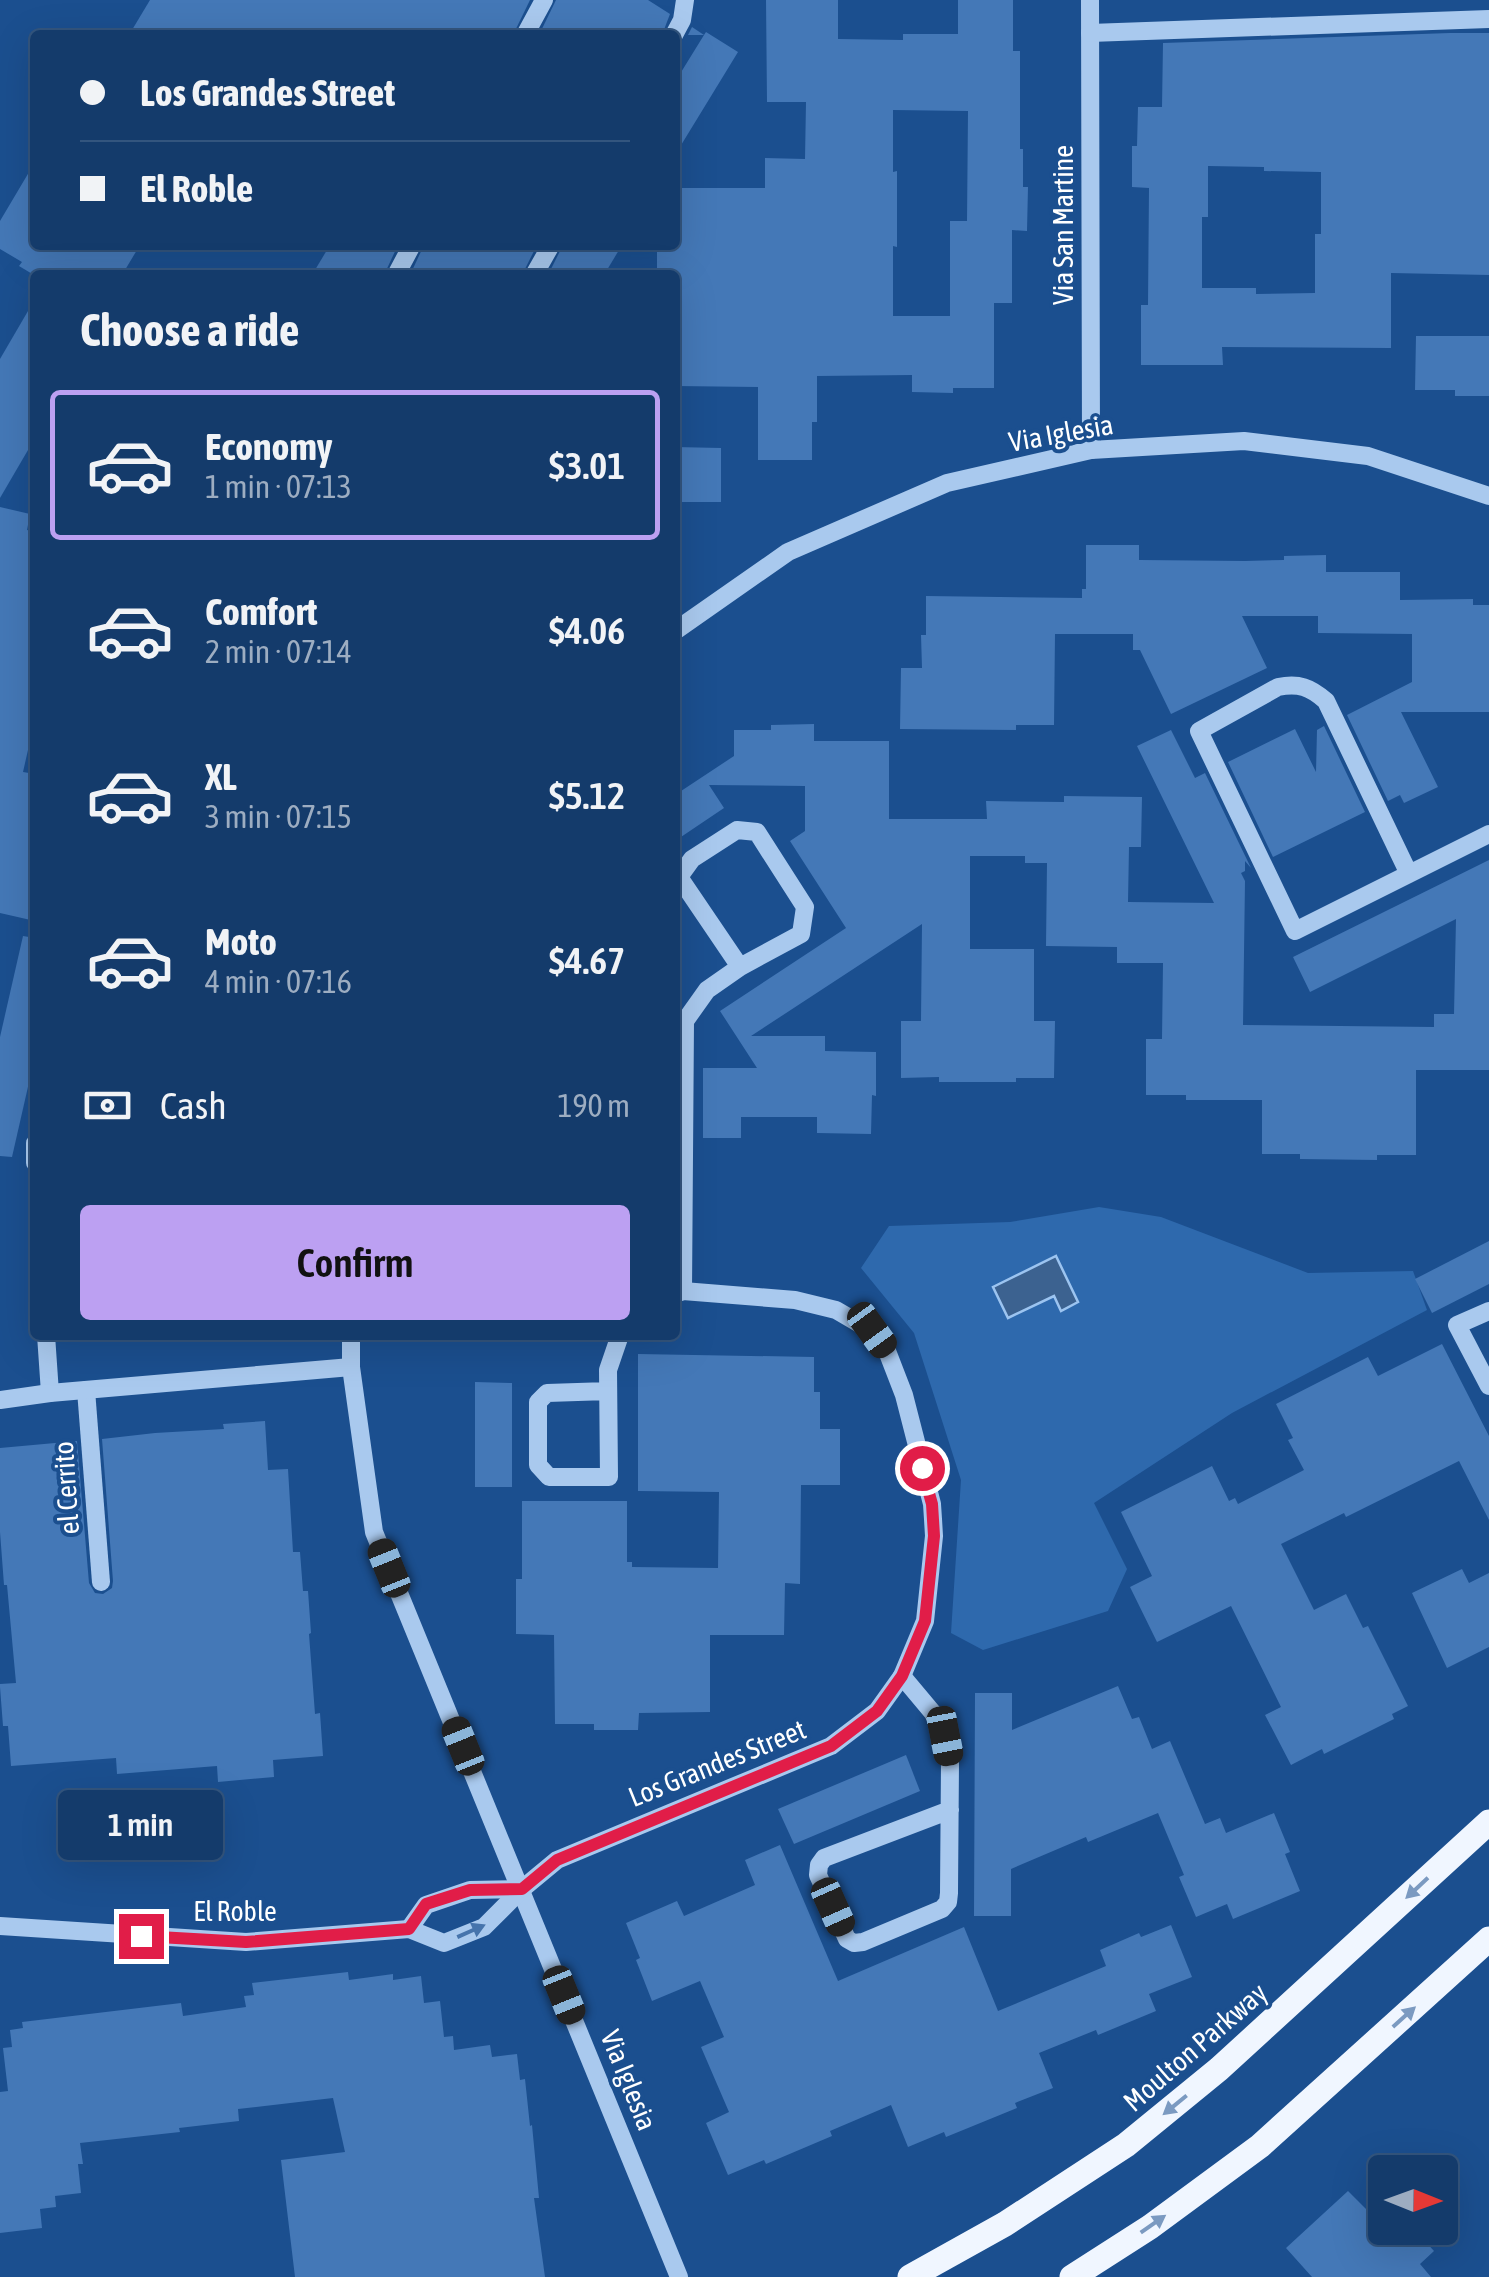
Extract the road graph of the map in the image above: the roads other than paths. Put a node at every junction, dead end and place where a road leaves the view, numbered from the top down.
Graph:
1 (544, 0) edge
2 (686, 0) edge
3 (1090, 0) edge
4 (1489, 19) edge
5 (529, 30) edge
6 (677, 30) edge
7 (1090, 33) junction
8 (1092, 450) junction
9 (1489, 496) edge
10 (680, 628) edge
11 (1489, 834) edge
12 (1409, 874) junction
13 (680, 876) edge
14 (680, 878) edge
15 (740, 967) junction
16 (680, 1248) edge
17 (680, 1293) edge
18 (1489, 1310) edge
19 (46, 1340) edge
20 (351, 1340) edge
21 (618, 1340) edge
22 (351, 1367) junction
23 (1489, 1386) edge
24 (86, 1390) junction
25 (608, 1392) junction
26 (50, 1393) junction
27 (0, 1400) edge
28 (101, 1582) dead end
29 (902, 1676) junction
30 (950, 1810) junction
31 (1489, 1822) edge
32 (522, 1889) junction
33 (0, 1926) edge
34 (409, 1929) junction
35 (1489, 1940) edge
36 (680, 2277) edge
37 (910, 2277) edge
38 (1072, 2277) edge

1 - 5 street
2 - 6 street
3 - 7 street, Via San Martine
4 - 7 street
7 - 8 street, Via San Martine
8 - 9 street, Via Iglesia
8 - 10 street, Via Iglesia
11 - 12 street
12 - 12 street
13 - 15 street, Los Grandes Street
14 - 15 street, Los Grandes Street
15 - 16 street, Los Grandes Street
17 - 29 street, Los Grandes Street
18 - 23 street
19 - 26 street
20 - 22 street, Via Iglesia
21 - 25 street
22 - 24 street
22 - 32 street, Via Iglesia
24 - 26 street
24 - 28 street, el Cerrito
25 - 25 street
26 - 27 street
29 - 30 street
29 - 32 street, Los Grandes Street
30 - 30 street
31 -> 37 main road, Moulton Parkway
32 - 34 street
34 -> 32 street, El Roble
32 - 36 street, Via Iglesia
33 - 34 street, El Roble
38 -> 35 main road

